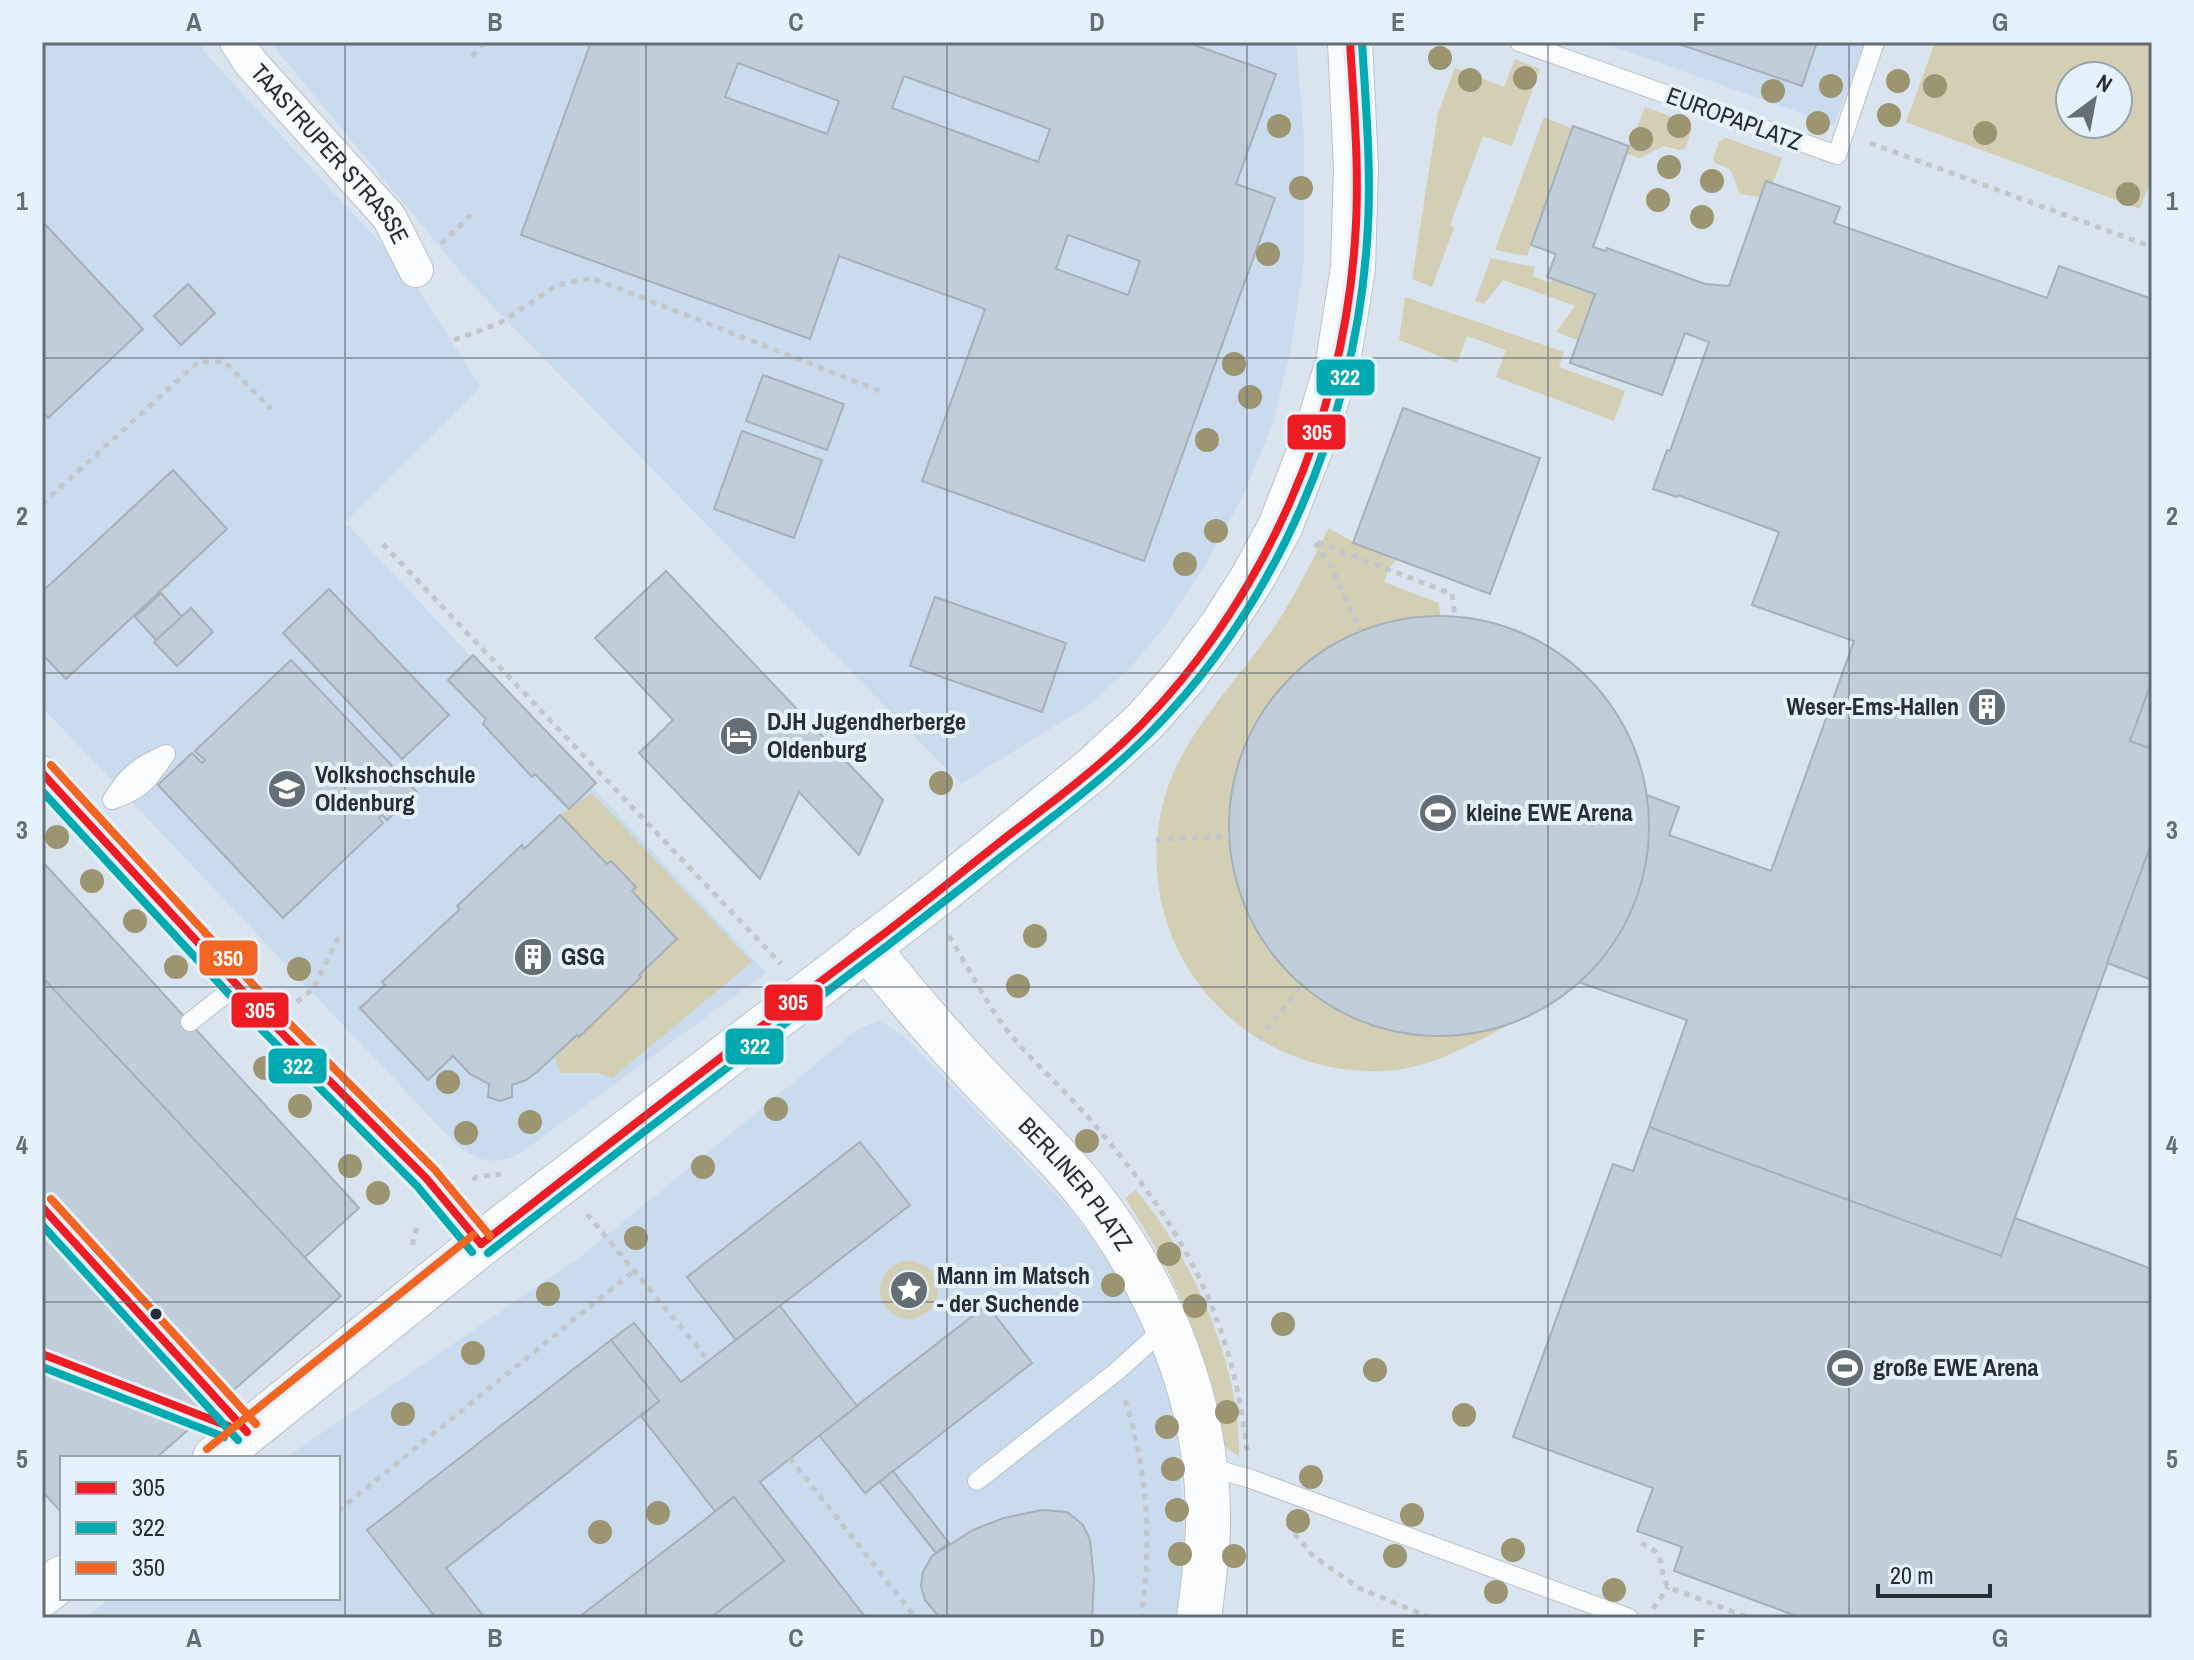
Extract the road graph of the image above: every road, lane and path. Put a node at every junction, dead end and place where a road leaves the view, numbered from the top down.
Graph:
1 (237, 42) edge
2 (485, 42) edge
3 (1350, 42) edge
4 (1519, 42) edge
5 (1875, 42) edge
6 (472, 56) dead end
7 (475, 211) dead end
8 (416, 270) joint
9 (454, 340) dead end
10 (882, 392) dead end
11 (271, 409) dead end
12 (42, 504) edge
13 (383, 544) dead end
14 (1455, 616) dead end
15 (1360, 631) dead end
16 (42, 773) edge
17 (1229, 836) dead end
18 (1156, 840) dead end
19 (341, 933) dead end
20 (867, 947) junction
21 (784, 968) dead end
22 (237, 985) junction
23 (1302, 985) dead end
24 (190, 1022) dead end
25 (271, 1022) junction
26 (1259, 1039) dead end
27 (586, 1213) dead end
28 (481, 1244) junction
29 (634, 1271) junction
30 (1167, 1326) junction
31 (709, 1361) dead end
32 (1116, 1372) junction
33 (217, 1456) edge
34 (790, 1458) dead end
35 (1205, 1466) junction
36 (1251, 1479) junction
37 (977, 1481) dead end
38 (340, 1509) edge
39 (1641, 1543) dead end
40 (60, 1580) edge
41 (1668, 1587) junction
42 (42, 1594) edge
43 (916, 1618) edge
44 (1141, 1618) edge
45 (1199, 1618) edge
46 (1431, 1618) edge
47 (1629, 1618) edge
48 (1647, 1618) edge
49 (1750, 1618) edge

1 - 8 street, TAASTRUPER STRASSE
2 - 6 path
3 - 20 street
4 - 5 lane, EUROPAPLATZ
7 - 8 path
9 - 10 path
11 - 12 path
13 - 21 path
14 - 15 path
16 - 22 street
17 - 18 path
19 - 25 path
20 - 28 street
20 - 30 street, BERLINER PLATZ
22 - 24 lane
22 - 25 street
23 - 26 path
25 - 28 street
27 - 29 path
28 - 33 street
29 - 31 path
29 - 38 path
30 - 32 lane
30 - 35 street, BERLINER PLATZ
32 - 37 lane
32 - 44 path
34 - 43 path
35 - 36 lane
35 - 45 street, BERLINER PLATZ
36 - 46 path
36 - 47 lane
39 - 41 path
40 - 42 street
41 - 48 path
41 - 49 path

